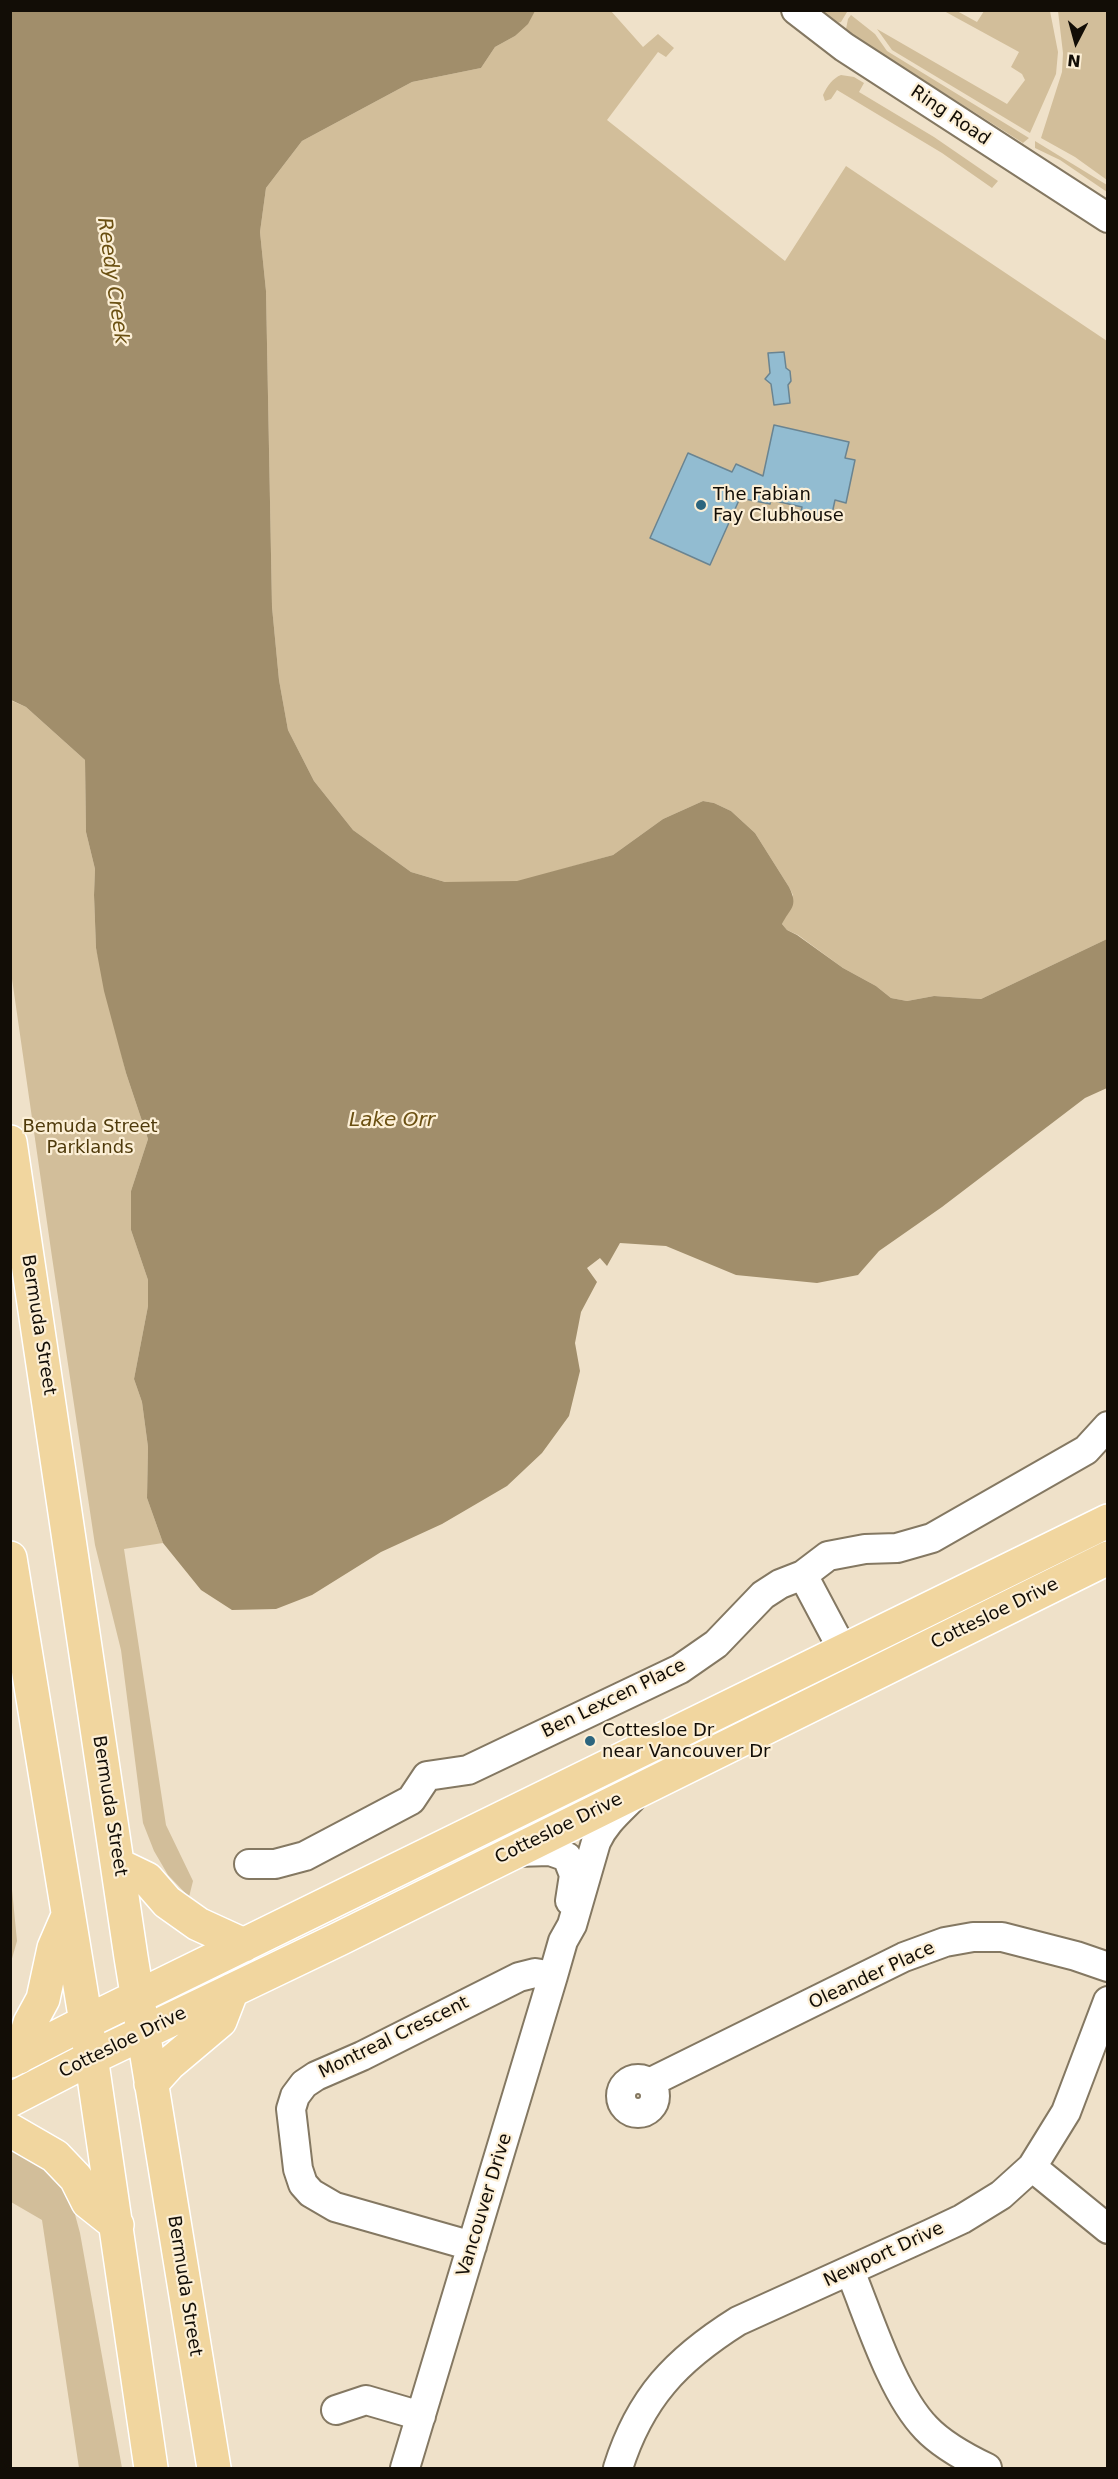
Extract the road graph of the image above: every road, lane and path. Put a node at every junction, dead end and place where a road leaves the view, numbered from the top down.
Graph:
1 (796, 10) edge
2 (1107, 218) edge
3 (10, 1142) edge
4 (1107, 1426) edge
5 (1107, 1521) edge
6 (10, 1558) edge
7 (1107, 1558) edge
8 (803, 1575) junction
9 (844, 1650) junction
10 (859, 1680) junction
11 (606, 1767) junction
12 (643, 1788) junction
13 (589, 1814) junction
14 (511, 1853) junction
15 (249, 1864) dead end
16 (118, 1865) junction
17 (574, 1875) junction
18 (68, 1915) junction
19 (564, 1941) junction
20 (244, 1945) junction
21 (1107, 1967) edge
22 (553, 1976) junction
23 (232, 1990) junction
24 (138, 1997) junction
25 (1107, 2001) edge
26 (86, 2022) junction
27 (144, 2032) junction
28 (91, 2058) junction
29 (15, 2059) edge
30 (649, 2082) dead end
31 (152, 2084) junction
32 (10, 2100) edge
33 (10, 2130) edge
34 (1032, 2167) junction
35 (117, 2225) junction
36 (1107, 2229) edge
37 (472, 2247) junction
38 (850, 2271) junction
39 (336, 2410) dead end
40 (421, 2416) junction
41 (151, 2469) edge
42 (214, 2469) edge
43 (405, 2469) edge
44 (618, 2469) edge
45 (987, 2469) edge

1 - 2 street, Ring Road
3 - 16 main road, Bermuda Street
4 - 8 street, Ben Lexcen Place
5 - 9 main road, Cottesloe Drive
6 - 18 main road
7 - 10 main road, Cottesloe Drive
8 - 9 street
8 - 15 street, Ben Lexcen Place
9 - 10 street
9 - 11 main road, Cottesloe Drive
10 - 12 main road, Cottesloe Drive
11 - 13 street, Vancouver Drive
11 - 20 main road, Cottesloe Drive
12 - 13 main road, Cottesloe Drive
12 - 19 street, Vancouver Drive
13 - 14 main road, Cottesloe Drive
13 - 17 street, Vancouver Drive
14 - 17 street
14 - 23 main road, Cottesloe Drive
16 - 20 main road
16 - 24 main road, Bermuda Street
17 - 19 street, Vancouver Drive
18 - 26 main road
18 - 29 main road
19 - 22 street, Vancouver Drive
20 - 24 main road, Cottesloe Drive
21 - 30 street, Oleander Place
22 - 37 street, Vancouver Drive
22 - 37 street, Montreal Crescent
23 - 27 main road, Cottesloe Drive
23 - 31 main road
24 - 26 main road, Cottesloe Drive
24 - 27 main road, Bermuda Street
25 - 34 street, Newport Drive
26 - 28 main road
26 - 29 main road, Cottesloe Drive
27 - 28 main road, Cottesloe Drive
27 - 31 main road, Bermuda Street
28 - 32 main road, Cottesloe Drive
28 - 35 main road
31 - 42 main road, Bermuda Street
33 - 35 main road
34 - 36 street
34 - 38 street, Newport Drive
35 - 41 main road
37 - 40 street, Vancouver Drive
38 - 44 street, Newport Drive
38 - 45 street
39 - 40 street
40 - 43 street, Vancouver Drive

